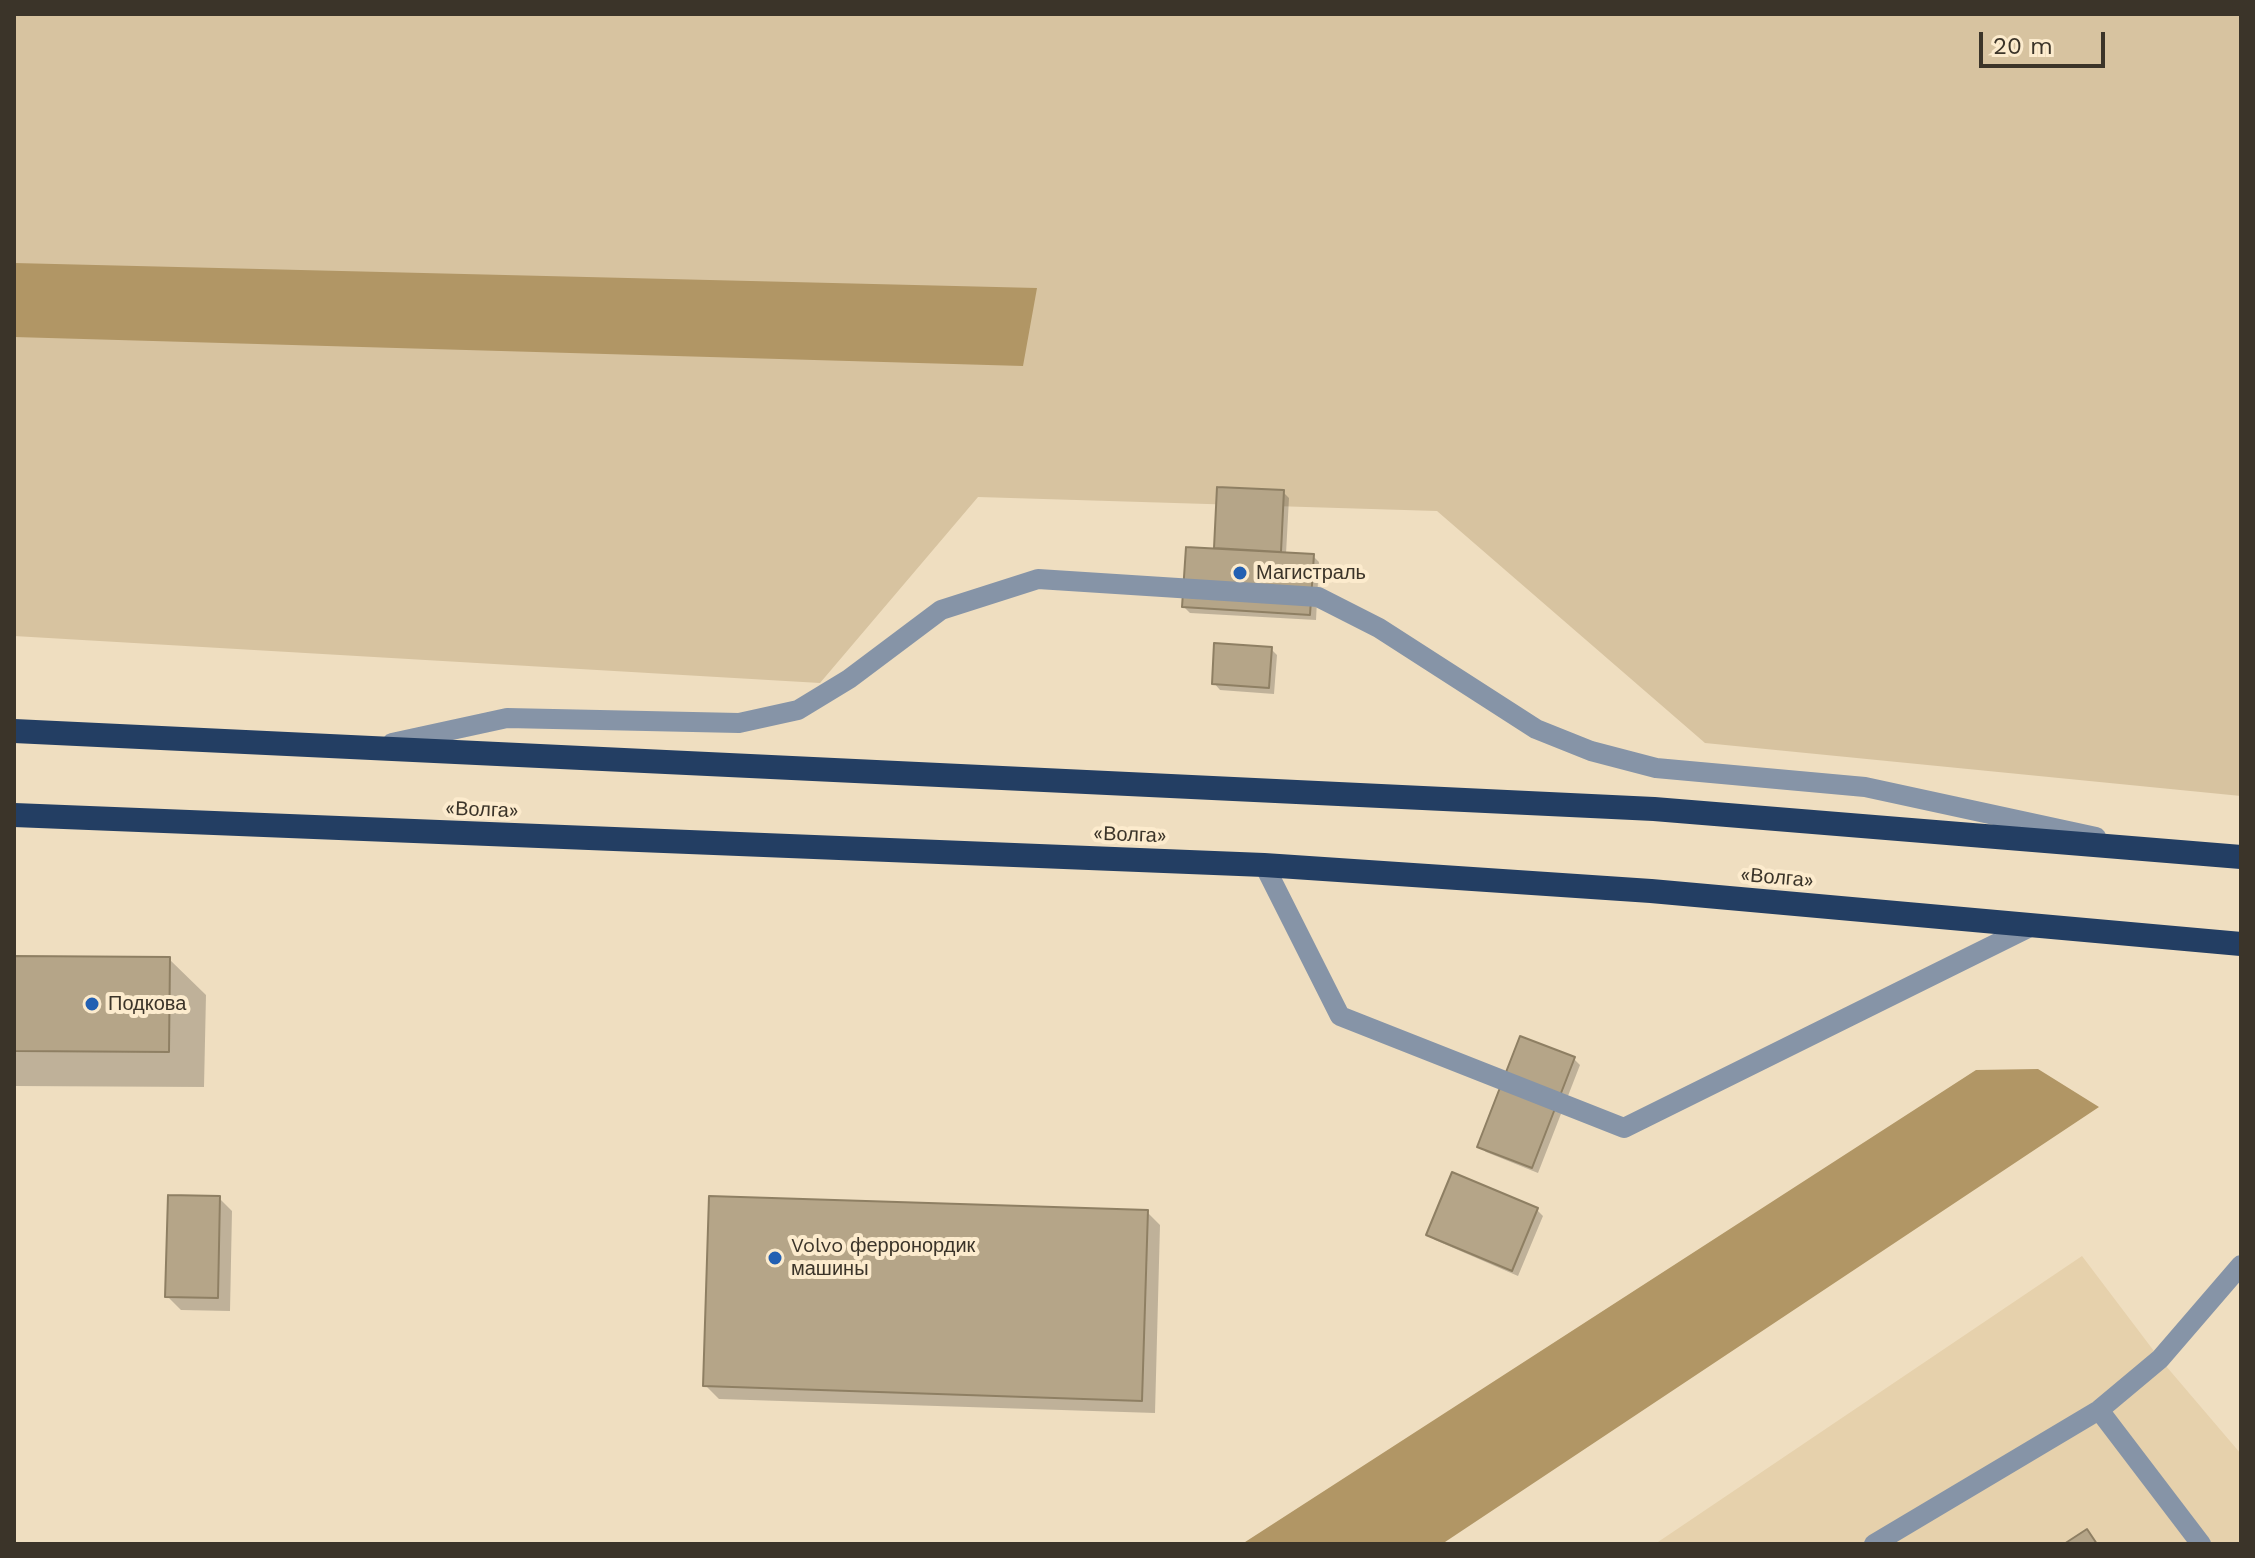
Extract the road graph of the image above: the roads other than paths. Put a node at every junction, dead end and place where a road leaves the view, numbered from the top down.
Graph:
1 (14, 731) edge
2 (381, 746) junction
3 (14, 815) edge
4 (2143, 847) junction
5 (2241, 857) edge
6 (1264, 865) junction
7 (2036, 924) junction
8 (2241, 944) edge
9 (2241, 1265) edge
10 (2099, 1410) junction
11 (1874, 1544) edge
12 (2201, 1544) edge

1 - 2 highway
2 - 4 highway
2 - 4 lane
3 - 6 highway, «Волга»
4 - 5 highway
6 - 7 highway, «Волга»
6 - 7 lane
7 - 8 highway, «Волга»
9 - 10 lane
10 - 11 lane
10 - 12 lane

